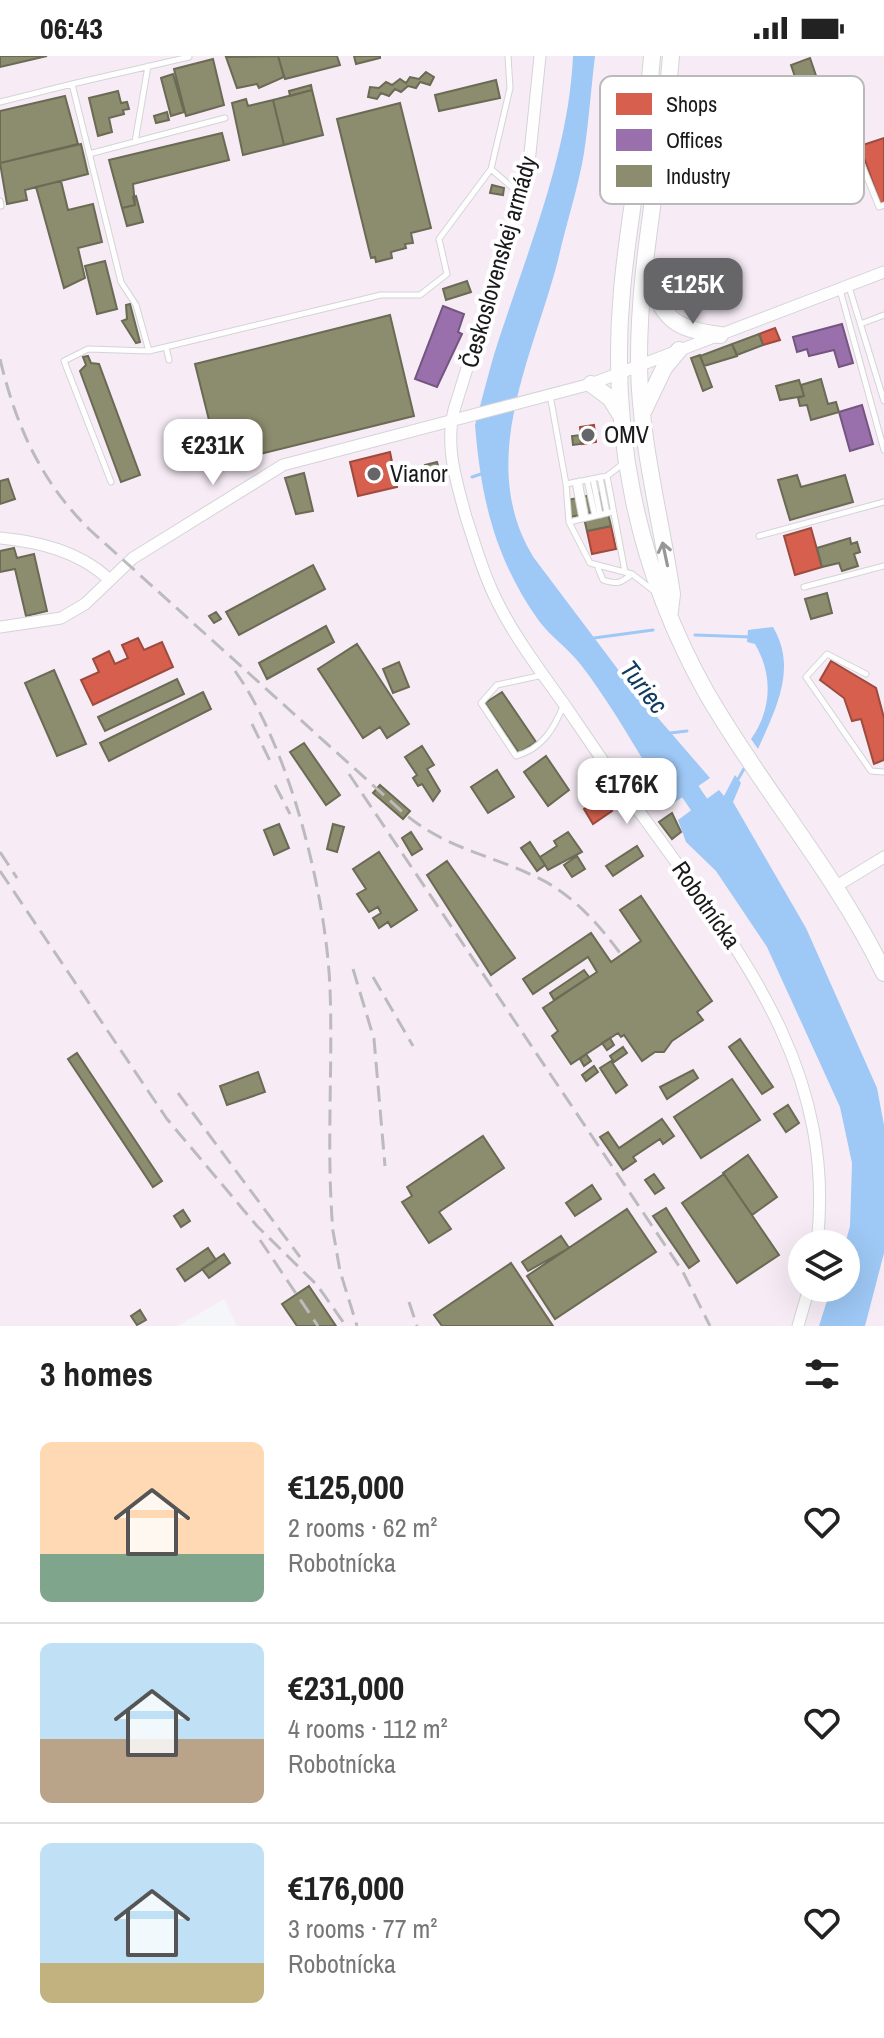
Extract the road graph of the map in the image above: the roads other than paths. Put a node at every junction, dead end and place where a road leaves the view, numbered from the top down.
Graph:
1 (508, 56) edge
2 (540, 56) edge
3 (652, 56) edge
4 (671, 56) edge
5 (189, 57) edge
6 (148, 66) junction
7 (651, 76) edge
8 (669, 76) edge
9 (72, 84) junction
10 (0, 102) edge
11 (225, 118) dead end
12 (135, 142) junction
13 (89, 154) junction
14 (491, 169) junction
15 (864, 170) edge
16 (522, 196) junction
17 (634, 204) edge
18 (653, 204) edge
19 (884, 205) edge
20 (645, 268) junction
21 (884, 272) edge
22 (844, 288) junction
23 (884, 315) edge
24 (863, 323) junction
25 (720, 335) junction
26 (166, 347) junction
27 (679, 350) junction
28 (149, 351) junction
29 (169, 360) dead end
30 (639, 366) junction
31 (620, 374) junction
32 (591, 384) junction
33 (550, 394) junction
34 (884, 401) edge
35 (642, 414) junction
36 (621, 415) junction
37 (458, 417) junction
38 (884, 450) edge
39 (625, 461) junction
40 (597, 478) junction
41 (111, 482) dead end
42 (577, 482) junction
43 (566, 484) junction
44 (884, 502) edge
45 (604, 514) junction
46 (584, 518) junction
47 (569, 522) junction
48 (759, 536) dead end
49 (0, 538) edge
50 (884, 566) edge
51 (598, 567) junction
52 (628, 573) junction
53 (109, 579) junction
54 (804, 587) dead end
55 (666, 604) junction
56 (0, 627) edge
57 (866, 674) dead end
58 (544, 675) junction
59 (564, 704) junction
60 (884, 772) edge
61 (884, 857) edge
62 (835, 887) junction
63 (884, 973) edge
64 (818, 1230) edge
65 (805, 1302) edge
66 (798, 1326) edge

1 - 14 lane
2 - 16 street, Československej armády
3 - 7 main road
4 - 8 main road
5 - 6 lane
6 - 9 lane
6 - 12 lane
9 - 10 lane
9 - 13 lane
11 - 12 lane
12 - 13 lane
13 - 28 lane
14 - 16 lane
14 - 26 lane
15 - 19 lane
16 - 37 street, Československej armády
17 - 31 main road
18 - 20 main road
20 - 25 main road
20 - 30 main road
21 - 22 street
22 - 24 lane
22 - 25 street
22 - 38 lane
23 - 24 lane
24 - 34 lane
25 - 27 street
26 - 28 lane
26 - 29 lane
27 - 30 street
27 - 35 main road
28 - 41 lane
30 - 31 street
30 - 35 main road
31 - 32 street
31 - 36 main road
32 - 33 street
32 - 36 main road
33 - 37 street
33 - 43 lane
55 -> 35 main road
36 - 39 main road
37 - 53 street
37 - 58 street, Robotnícka
39 - 40 lane
39 - 55 main road
40 - 42 lane
40 - 45 lane
40 - 45 lane
42 - 43 lane
42 - 46 lane
43 - 47 lane
44 - 48 lane
45 - 46 lane
45 - 52 lane
46 - 47 lane
47 - 51 lane
49 - 53 street
50 - 54 lane
51 - 52 lane
51 - 52 lane
52 - 55 lane
53 - 56 street
55 - 62 main road
57 - 60 lane
58 - 59 street, Robotnícka
58 - 59 lane
59 - 64 street, Robotnícka
61 - 62 street
62 - 63 main road
65 - 66 street

